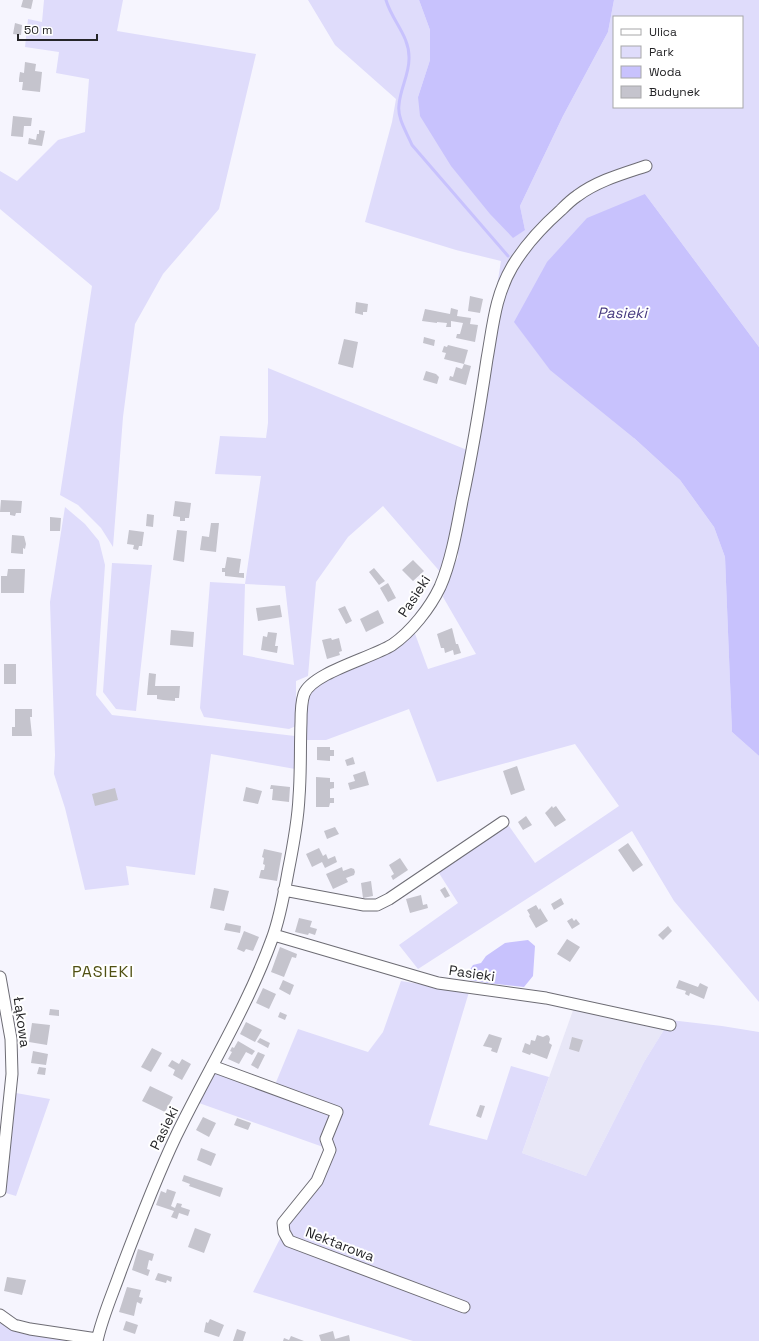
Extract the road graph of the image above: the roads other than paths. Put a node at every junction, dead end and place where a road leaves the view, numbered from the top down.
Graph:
1 (646, 166) dead end
2 (503, 822) dead end
3 (284, 890) junction
4 (274, 935) junction
5 (0, 976) edge
6 (670, 1025) dead end
7 (212, 1066) junction
8 (0, 1191) edge
9 (464, 1307) dead end
10 (0, 1315) edge
11 (96, 1340) edge

1 - 3 street, Pasieki
2 - 3 street
3 - 4 street, Pasieki
4 - 6 street, Pasieki
4 - 7 street, Pasieki
5 - 8 street, Łąkowa
7 - 9 street, Nektarowa
7 - 11 street, Pasieki
10 - 11 street

